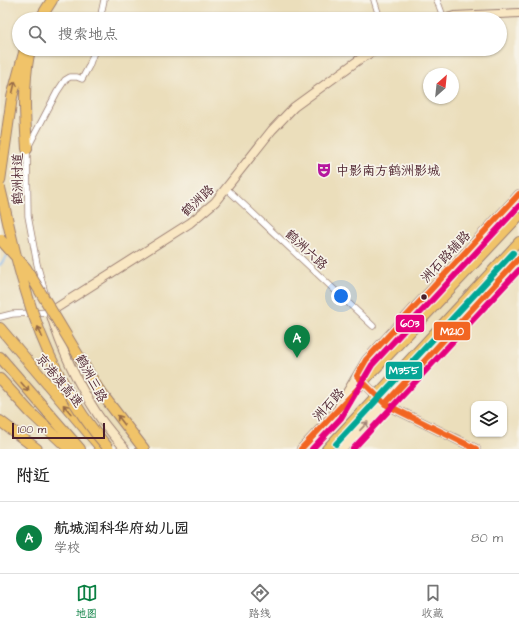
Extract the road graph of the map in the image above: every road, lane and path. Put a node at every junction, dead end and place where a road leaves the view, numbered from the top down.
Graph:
1 (52, 0) edge
2 (104, 0) edge
3 (374, 0) edge
4 (437, 0) edge
5 (45, 12) edge
6 (101, 12) edge
7 (378, 12) edge
8 (441, 12) edge
9 (519, 13) edge
10 (507, 14) edge
11 (23, 56) edge
12 (30, 56) edge
13 (93, 56) edge
14 (365, 56) edge
15 (27, 149) junction
16 (0, 181) edge
17 (0, 188) edge
18 (226, 188) junction
19 (519, 194) edge
20 (519, 217) edge
21 (0, 239) edge
22 (519, 241) edge
23 (519, 258) edge
24 (50, 312) junction
25 (0, 317) edge
26 (373, 326) dead end
27 (0, 328) edge
28 (0, 357) edge
29 (357, 376) junction
30 (0, 380) edge
31 (363, 383) junction
32 (376, 395) junction
33 (385, 404) junction
34 (335, 413) junction
35 (0, 421) edge
36 (37, 449) edge
37 (69, 449) edge
38 (80, 449) edge
39 (102, 449) edge
40 (110, 449) edge
41 (125, 449) edge
42 (144, 449) edge
43 (301, 449) edge
44 (326, 449) edge
45 (342, 449) edge
46 (476, 449) edge

1 - 5 highway
2 - 6 street
3 - 7 street
4 - 8 street
9 - 10 street
16 -> 11 highway
12 - 15 highway
13 - 15 street, 鹤洲村道
14 - 18 street, 鹤洲路
15 - 24 street, 鹤洲村道
40 -> 17 highway, bridge
18 - 24 street, 鹤洲路
18 - 26 street, 鹤洲六路
19 - 29 street, 洲石路辅路
20 - 31 main road, 洲石路
42 -> 21 highway, bridge
22 - 32 main road
23 - 33 street
24 - 25 street, 鹤洲路
24 - 41 street, 鹤洲三路
39 -> 27 highway, 京港澳高速
28 -> 38 highway
29 - 31 street
29 - 34 street, 洲石路辅路
30 - 37 highway
31 - 32 street
31 - 34 main road, 洲石路
32 - 33 street
32 - 44 main road
45 -> 33 street
33 - 46 street
34 - 43 main road, 洲石路
35 - 36 highway

